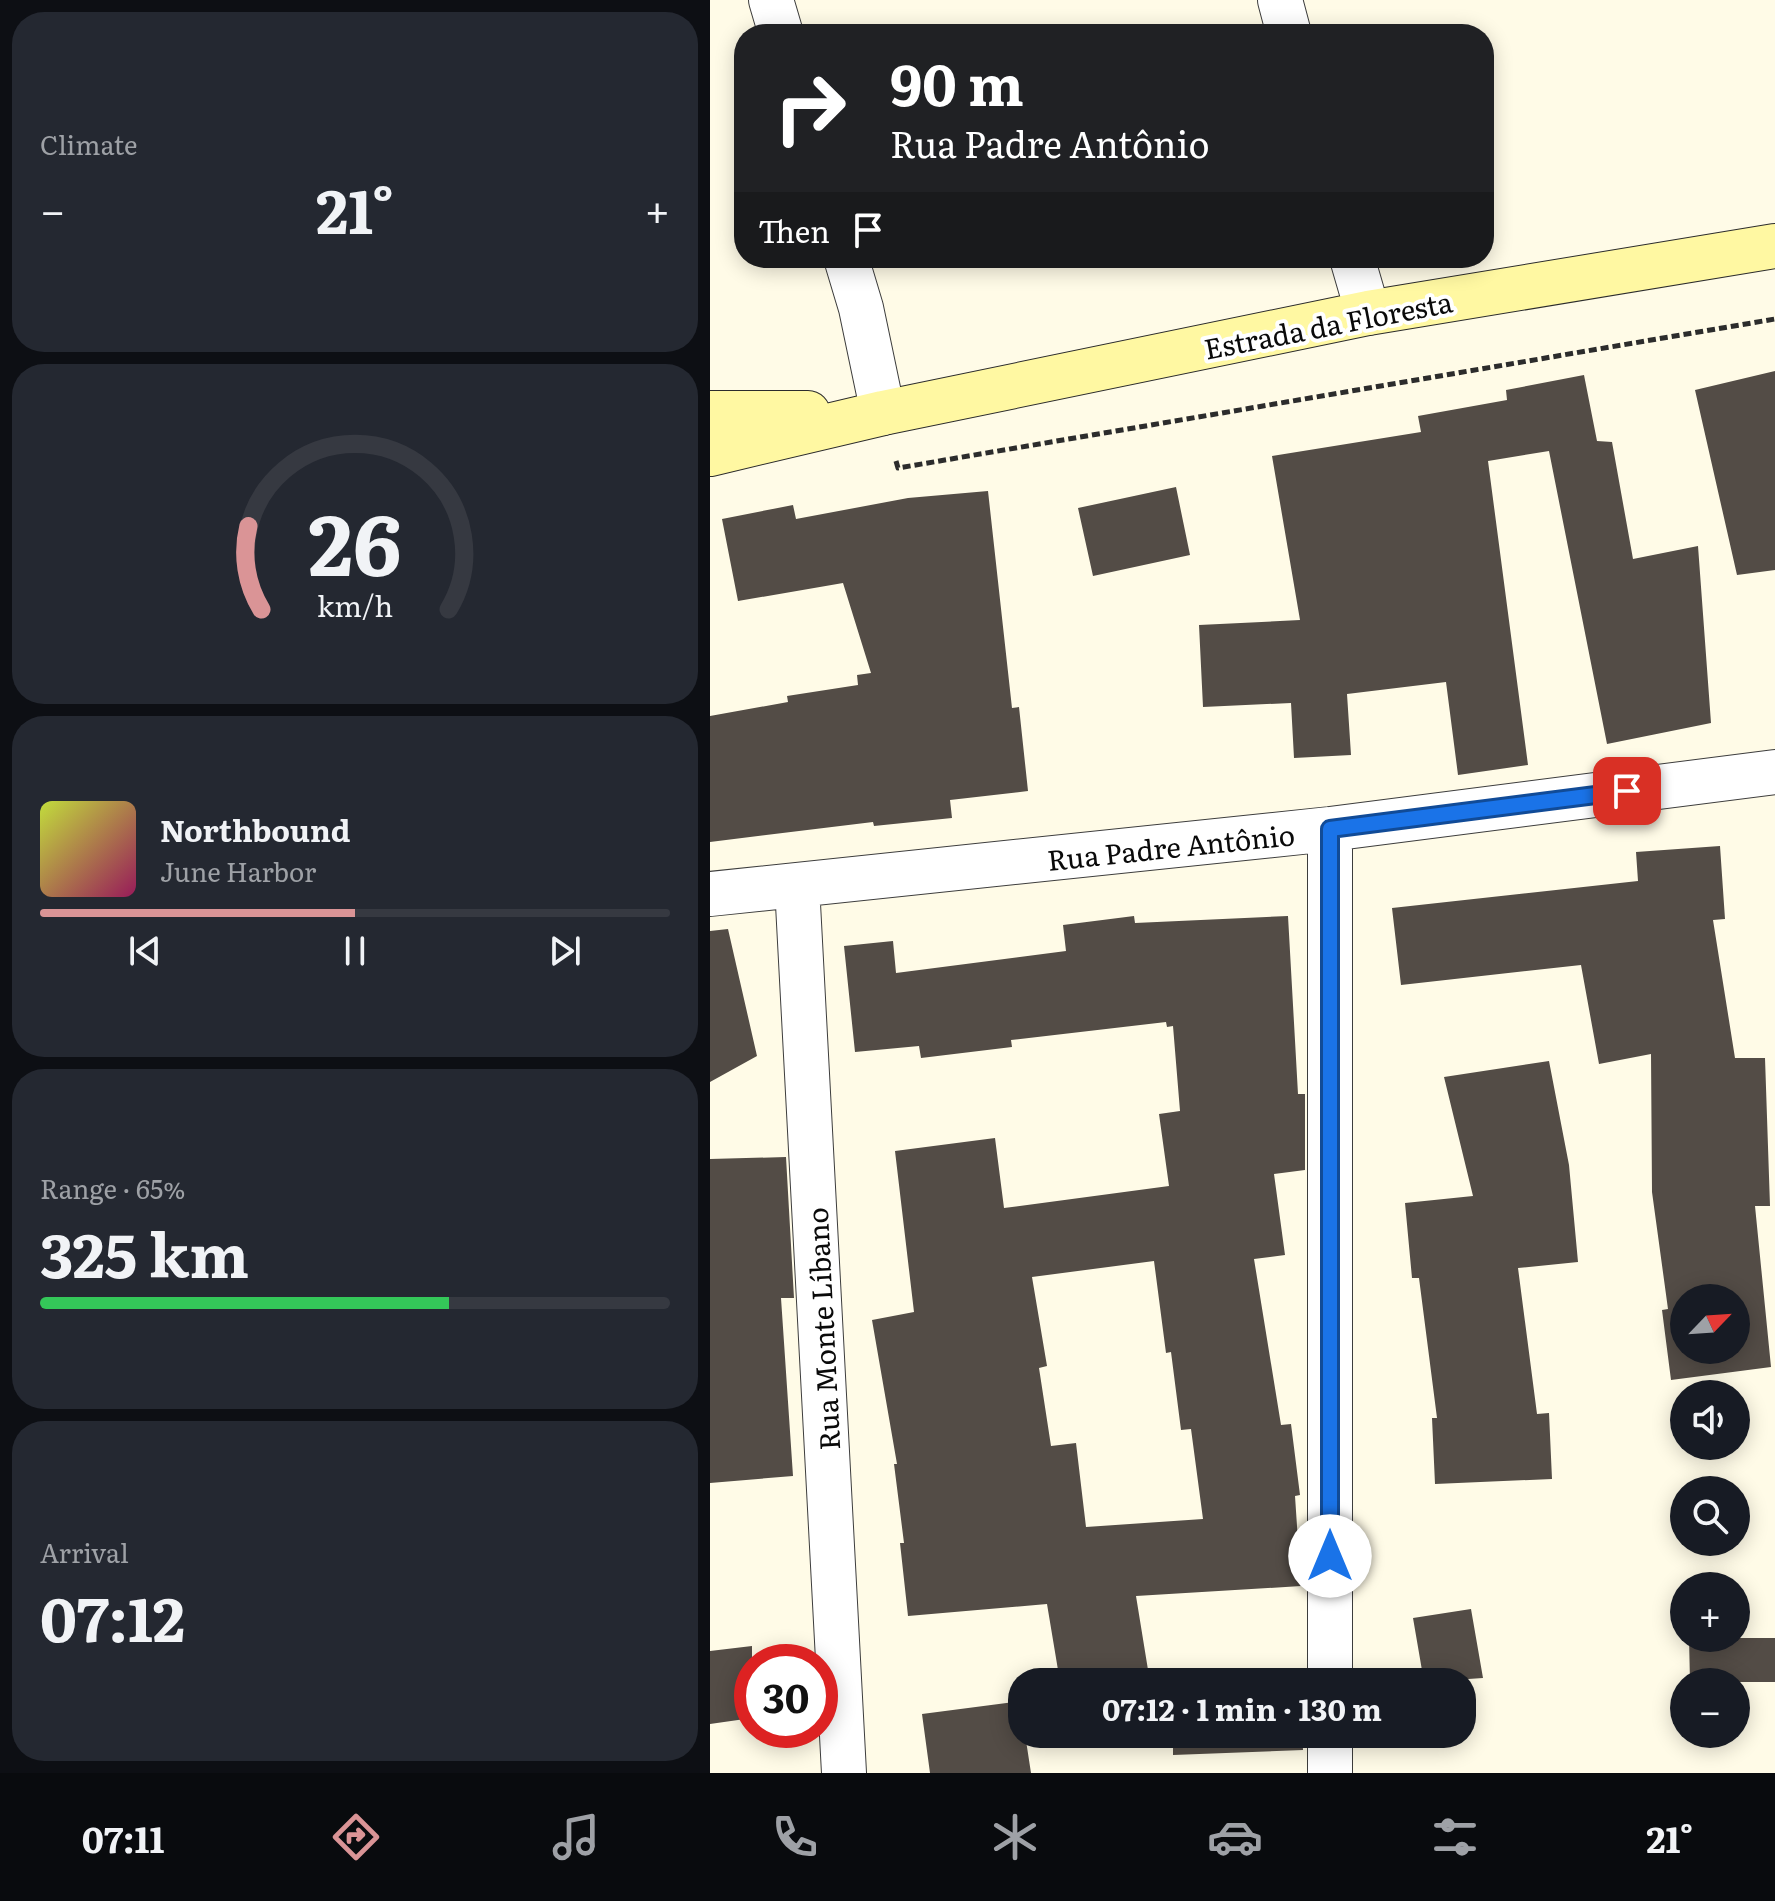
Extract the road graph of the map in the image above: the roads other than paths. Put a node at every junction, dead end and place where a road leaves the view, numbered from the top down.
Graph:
1 (771, 0) edge
2 (1280, 0) edge
3 (778, 24) edge
4 (1286, 24) edge
5 (1775, 246) edge
6 (849, 268) edge
7 (1355, 268) edge
8 (1368, 313) junction
9 (710, 413) edge
10 (883, 413) junction
11 (710, 454) edge
12 (1775, 772) edge
13 (1330, 829) junction
14 (797, 885) junction
15 (710, 894) edge
16 (1330, 1668) edge
17 (1330, 1748) edge
18 (844, 1773) edge
19 (1330, 1773) edge

1 - 3 street
2 - 4 street
5 - 8 main road, Estrada da Floresta
6 - 10 street
7 - 8 street
8 - 10 main road, Estrada da Floresta
9 - 10 main road, Estrada da Floresta
10 - 11 main road, Estrada da Floresta
12 - 13 street, Rua Padre Antônio
13 - 14 street, Rua Padre Antônio
13 - 16 street
14 - 15 street, Rua Padre Antônio
14 - 18 street, Rua Monte Líbano
17 - 19 street

